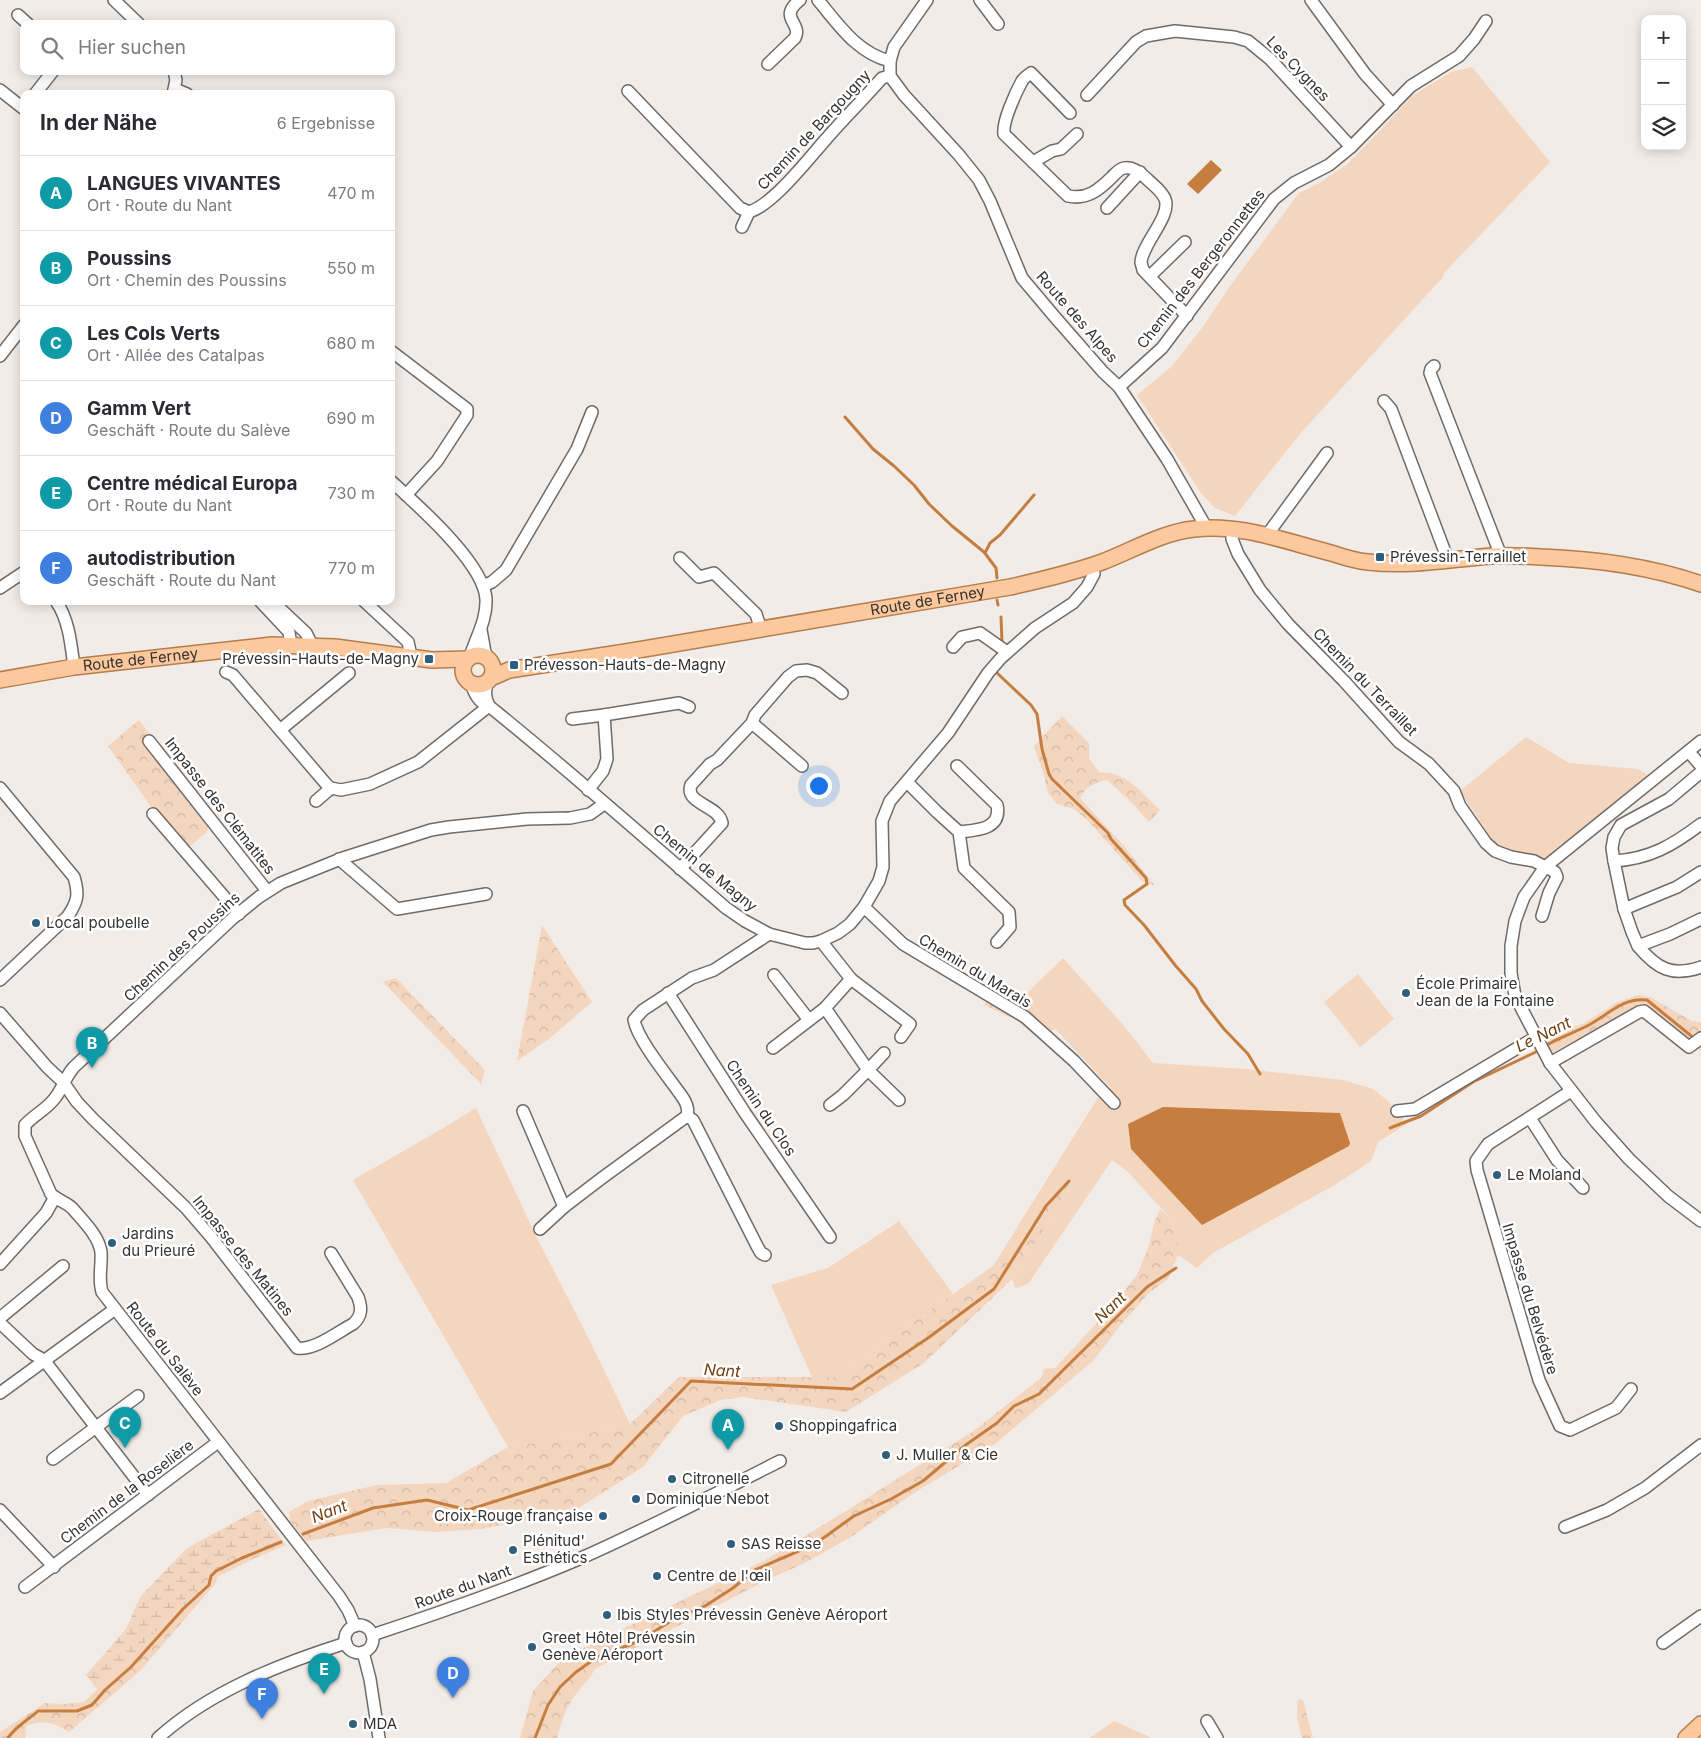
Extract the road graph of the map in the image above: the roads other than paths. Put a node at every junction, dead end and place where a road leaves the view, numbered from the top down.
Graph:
1 (114, 0) edge
2 (800, 0) edge
3 (818, 0) edge
4 (927, 0) edge
5 (980, 0) edge
6 (1311, 0) edge
7 (18, 15) dead end
8 (24, 20) edge
9 (135, 20) edge
10 (1486, 21) dead end
11 (998, 24) dead end
12 (890, 61) junction
13 (768, 64) dead end
14 (50, 75) edge
15 (175, 75) edge
16 (890, 76) junction
17 (0, 90) edge
18 (38, 90) edge
19 (174, 90) edge
20 (628, 91) dead end
21 (1087, 95) dead end
22 (20, 105) edge
23 (1393, 105) junction
24 (1070, 113) dead end
25 (1077, 134) dead end
26 (1351, 147) junction
27 (1033, 162) junction
28 (1140, 172) junction
29 (1106, 208) dead end
30 (749, 212) junction
31 (742, 226) dead end
32 (1185, 242) dead end
33 (1150, 276) junction
34 (1187, 316) junction
35 (20, 330) edge
36 (395, 354) edge
37 (0, 356) edge
38 (1434, 366) dead end
39 (1120, 387) junction
40 (1384, 401) dead end
41 (592, 412) dead end
42 (1404, 427) dead end
43 (1327, 453) dead end
44 (395, 485) edge
45 (406, 495) junction
46 (1206, 527) junction
47 (1232, 529) junction
48 (1268, 537) junction
49 (1501, 556) junction
50 (680, 558) dead end
51 (1452, 560) junction
52 (1092, 566) junction
53 (20, 575) edge
54 (1701, 584) edge
55 (483, 586) junction
56 (0, 588) edge
57 (62, 605) edge
58 (264, 605) edge
59 (276, 605) edge
60 (368, 605) edge
61 (481, 630) junction
62 (761, 630) junction
63 (291, 645) junction
64 (312, 645) junction
65 (953, 647) dead end
66 (1007, 652) junction
67 (411, 656) junction
68 (468, 658) junction
69 (432, 660) junction
70 (74, 667) junction
71 (490, 671) junction
72 (226, 672) dead end
73 (348, 673) dead end
74 (0, 680) edge
75 (467, 680) junction
76 (842, 693) dead end
77 (489, 706) junction
78 (689, 707) dead end
79 (604, 716) junction
80 (572, 719) dead end
81 (752, 723) junction
82 (280, 730) junction
83 (148, 741) dead end
84 (1697, 747) edge
85 (802, 766) dead end
86 (957, 766) dead end
87 (1701, 766) edge
88 (1701, 772) edge
89 (907, 782) junction
90 (0, 788) edge
91 (331, 788) junction
92 (588, 790) junction
93 (316, 801) dead end
94 (604, 804) junction
95 (153, 814) dead end
96 (1701, 824) edge
97 (959, 832) junction
98 (339, 859) junction
99 (1614, 861) junction
100 (1545, 867) junction
101 (680, 868) junction
102 (1701, 872) edge
103 (267, 891) junction
104 (486, 894) dead end
105 (864, 907) junction
106 (1624, 909) junction
107 (239, 914) junction
108 (1542, 916) dead end
109 (1701, 920) edge
110 (769, 934) junction
111 (821, 941) junction
112 (997, 942) dead end
113 (1638, 946) junction
114 (1701, 967) edge
115 (774, 975) dead end
116 (851, 979) junction
117 (0, 980) edge
118 (668, 993) junction
119 (825, 1008) junction
120 (0, 1013) edge
121 (809, 1020) junction
122 (901, 1037) dead end
123 (1537, 1040) junction
124 (1696, 1042) edge
125 (773, 1048) dead end
126 (884, 1053) dead end
127 (1547, 1058) junction
128 (868, 1070) junction
129 (63, 1082) junction
130 (1571, 1091) junction
131 (899, 1100) dead end
132 (1114, 1103) dead end
133 (830, 1105) dead end
134 (523, 1110) dead end
135 (1397, 1111) dead end
136 (687, 1116) junction
137 (1530, 1118) junction
138 (1583, 1188) dead end
139 (55, 1197) junction
140 (564, 1207) junction
141 (1701, 1221) edge
142 (540, 1229) dead end
143 (830, 1237) dead end
144 (331, 1252) dead end
145 (765, 1255) dead end
146 (0, 1264) edge
147 (63, 1266) dead end
148 (115, 1309) junction
149 (0, 1318) edge
150 (0, 1323) edge
151 (44, 1360) junction
152 (1632, 1389) dead end
153 (0, 1394) edge
154 (138, 1396) dead end
155 (96, 1427) junction
156 (218, 1442) junction
157 (1701, 1445) edge
158 (53, 1459) dead end
159 (780, 1461) dead end
160 (148, 1495) junction
161 (0, 1510) edge
162 (1565, 1526) dead end
163 (54, 1567) junction
164 (25, 1587) dead end
165 (1701, 1616) edge
166 (355, 1626) junction
167 (372, 1635) junction
168 (346, 1643) junction
169 (1663, 1643) dead end
170 (363, 1652) junction
171 (1206, 1721) dead end
172 (1701, 1724) edge
173 (158, 1738) edge
174 (379, 1738) edge
175 (1217, 1738) edge
176 (1686, 1738) edge

1 - 9 street
2 - 13 street
3 - 12 street
4 - 12 street
5 - 11 street
6 - 23 street
7 - 8 street
10 - 23 street, Chemin des Bergeronnettes
12 - 16 street
14 - 18 street
15 - 19 street
16 - 30 street, Chemin de Bargougny
16 - 39 street, Route des Alpes
17 - 22 street
20 - 30 street
21 - 26 street, Les Cygnes
23 - 26 street, Chemin des Bergeronnettes
24 - 27 street
25 - 27 street
26 - 34 street, Chemin des Bergeronnettes
27 - 28 street
28 - 29 street
28 - 33 street
30 - 31 street
32 - 33 street
33 - 34 street
34 - 39 street, Chemin des Bergeronnettes
35 - 37 street
36 - 45 street
38 - 49 street
39 - 46 street, Route des Alpes
40 - 51 street
41 - 55 street
42 - 51 street
43 - 48 street
44 - 45 street
45 - 55 street
46 - 47 main road, Route de Ferney
46 - 52 main road, Route de Ferney
47 - 48 main road, Route de Ferney
47 - 100 street, Chemin du Terraillet
48 - 51 main road, Route de Ferney
49 - 51 main road, Route de Ferney
49 - 54 main road, Route de Ferney
50 - 62 street
52 - 62 main road, Route de Ferney
52 - 66 street, Chemin de Magny
53 - 56 street
55 - 61 street
57 - 70 street
58 - 63 street
59 - 64 street
60 - 67 street
61 - 68 street
61 - 71 street
62 - 71 main road, Route de Ferney
63 - 64 main road, Route de Ferney
63 - 70 main road, Route de Ferney
64 - 67 main road, Route de Ferney
65 - 66 street
66 - 89 street, Chemin de Magny
67 - 69 main road, Route de Ferney
68 - 69 main road, Route de Ferney
68 - 71 main road
68 - 75 main road
69 - 75 main road, Route de Ferney
70 - 74 main road, Route de Ferney
71 - 75 main road
71 - 77 street
72 - 82 street
73 - 82 street
75 - 77 street, Chemin de Magny
76 - 81 street
77 - 91 street
77 - 92 street, Chemin de Magny
78 - 79 street
79 - 80 street
79 - 92 street
81 - 85 street
81 - 101 street
82 - 91 street
83 - 103 street, Impasse des Clématites
84 - 87 street
84 - 100 street
86 - 97 street
88 - 99 street
89 - 97 street
89 - 105 street, Chemin de Magny
90 - 117 street
91 - 93 street
92 - 94 street, Chemin de Magny
94 - 98 street, Chemin des Poussins
94 - 101 street, Chemin de Magny
95 - 107 street
96 - 99 street
97 - 112 street
98 - 103 street, Chemin des Poussins
98 - 104 street
99 - 106 street
100 - 108 street
100 - 123 street
101 - 110 street, Chemin de Magny
102 - 106 street
103 - 107 street, Chemin des Poussins
105 - 111 street, Chemin de Magny
105 - 132 street, Chemin du Marais
106 - 113 street
107 - 129 street, Chemin des Poussins
109 - 113 street
110 - 111 street, Chemin de Magny
110 - 118 street
111 - 116 street
113 - 114 street
115 - 121 street
116 - 119 street
116 - 122 street
118 - 136 street
118 - 143 street, Chemin du Clos
119 - 121 street
119 - 128 street
120 - 129 street
121 - 125 street
123 - 127 street
123 - 135 street
124 - 127 street
126 - 128 street
127 - 130 street
128 - 131 street
128 - 133 street
129 - 139 street, Route du Salève
129 - 144 street, Impasse des Matines
130 - 137 street, Impasse du Belvédère
130 - 141 street
134 - 140 street
136 - 140 street
136 - 145 street
137 - 138 street
137 - 152 street, Impasse du Belvédère
139 - 146 street
139 - 148 street, Route du Salève
140 - 142 street
147 - 149 street
148 - 151 street
148 - 156 street, Route du Salève
150 - 151 street
151 - 153 street
151 - 155 street
154 - 155 street
155 - 158 street
155 - 160 street
156 - 160 street, Chemin de la Roselière
156 - 166 street, Route du Salève
157 - 162 street
159 - 167 street, Route du Nant
160 - 163 street, Chemin de la Roselière
161 - 163 street
163 - 164 street, Chemin de la Roselière
165 - 169 street
166 - 167 street
166 - 168 street
167 - 170 street
168 - 170 street
168 - 173 street
170 - 174 street
171 - 175 street
172 - 176 main road

